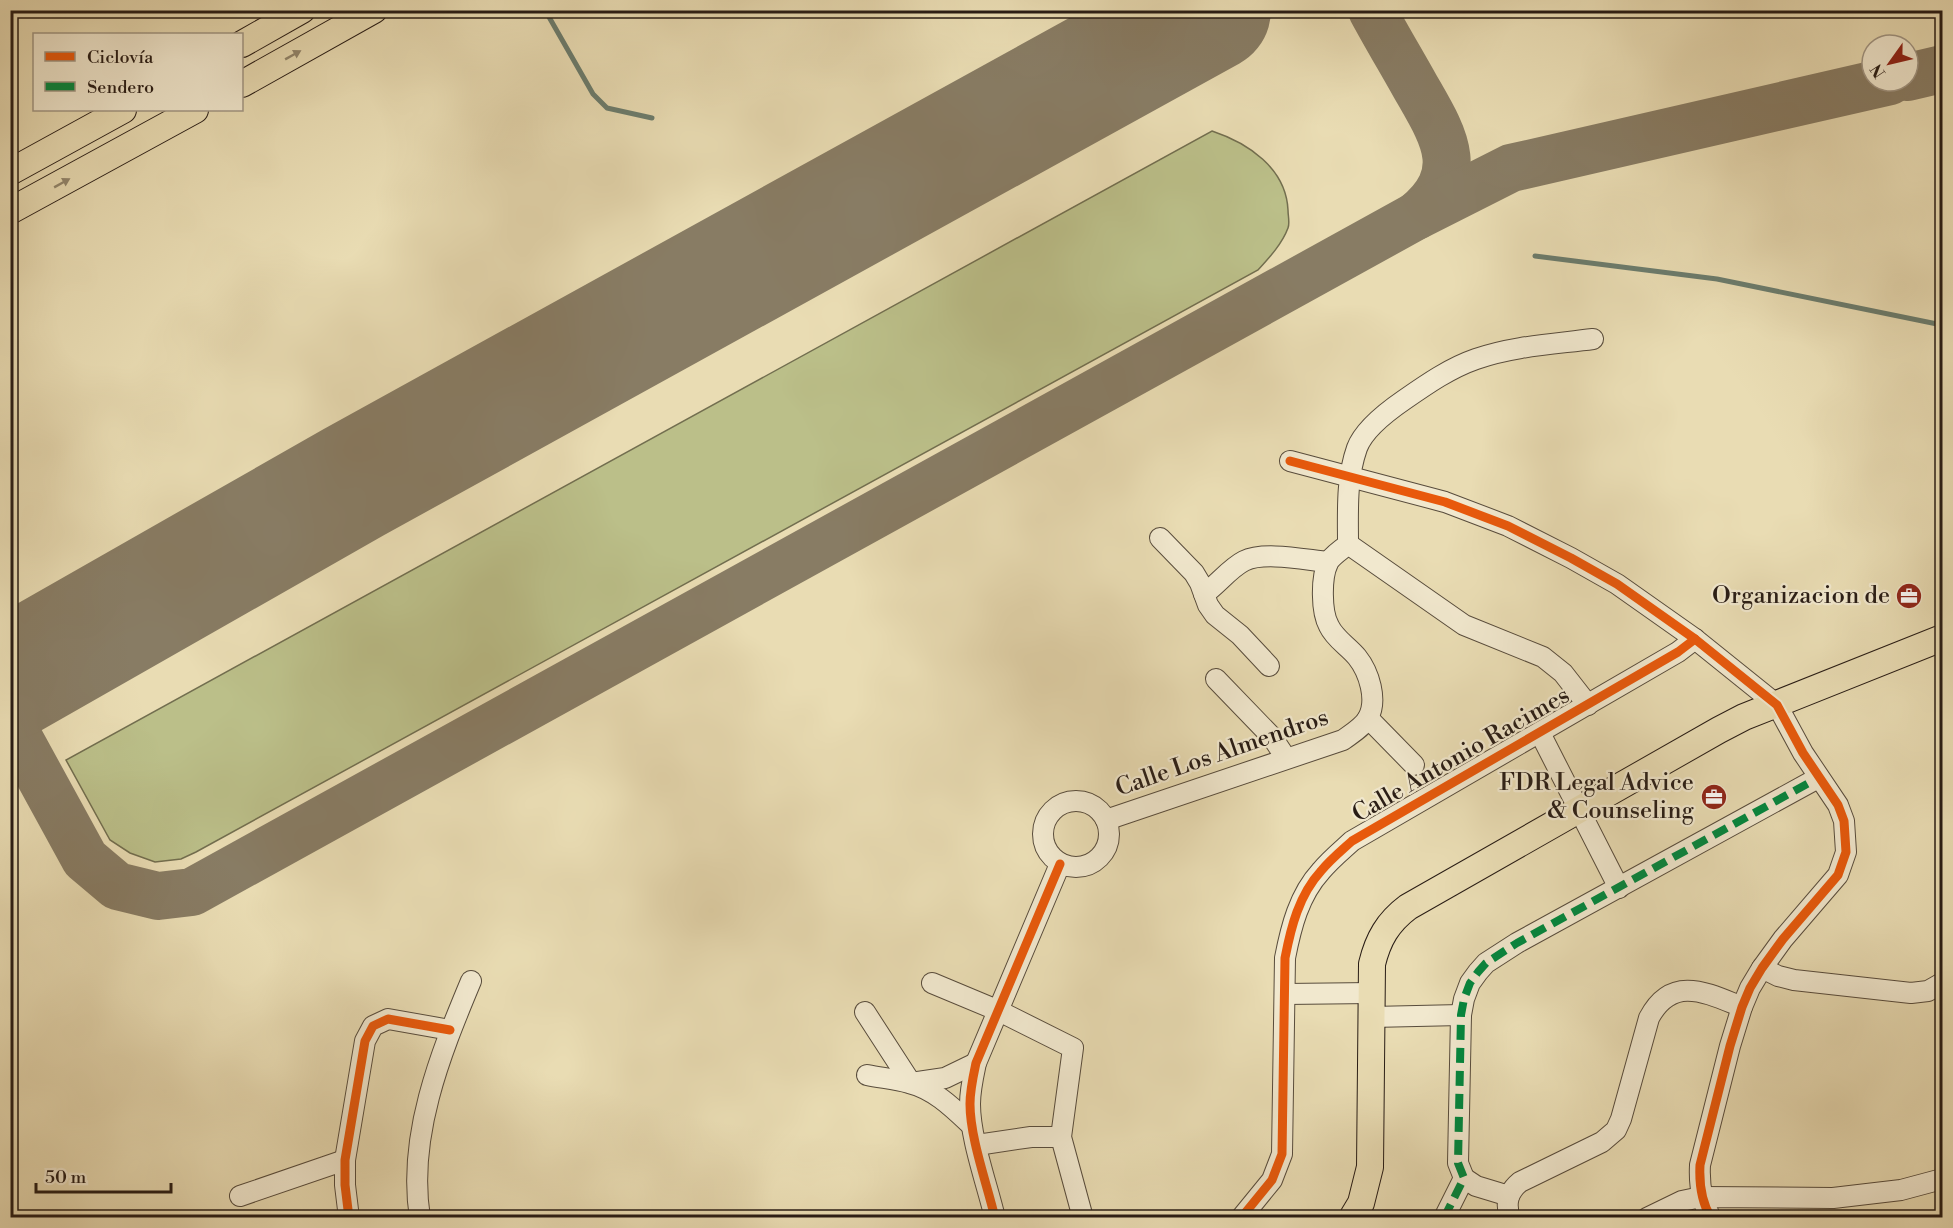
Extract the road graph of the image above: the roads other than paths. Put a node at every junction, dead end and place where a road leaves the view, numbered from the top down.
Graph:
1 (302, 10) edge
2 (374, 10) edge
3 (243, 43) edge
4 (243, 83) edge
5 (121, 111) edge
6 (193, 111) edge
7 (10, 172) edge
8 (10, 212) edge
9 (1593, 339) dead end
10 (1290, 461) dead end
11 (1350, 476) junction
12 (1160, 538) dead end
13 (1348, 544) junction
14 (1328, 562) junction
15 (1204, 594) junction
16 (1942, 638) edge
17 (1695, 639) junction
18 (1269, 666) dead end
19 (1216, 679) dead end
20 (1588, 705) junction
21 (1777, 705) junction
22 (1368, 718) junction
23 (1540, 733) junction
24 (1286, 758) junction
25 (1414, 765) dead end
26 (1818, 777) junction
27 (1580, 809) junction
28 (1106, 820) junction
29 (1060, 864) junction
30 (1619, 888) junction
31 (1762, 968) junction
32 (471, 981) dead end
33 (932, 983) dead end
34 (1942, 983) edge
35 (1285, 994) junction
36 (1372, 1005) junction
37 (1742, 1007) junction
38 (999, 1011) junction
39 (866, 1012) dead end
40 (1461, 1015) junction
41 (450, 1030) junction
42 (976, 1063) junction
43 (867, 1075) dead end
44 (910, 1083) junction
45 (972, 1125) junction
46 (1061, 1137) junction
47 (976, 1145) junction
48 (345, 1160) junction
49 (1464, 1178) junction
50 (1942, 1179) edge
51 (240, 1196) dead end
52 (1509, 1196) junction
53 (1701, 1197) junction
54 (349, 1218) edge
55 (420, 1218) edge
56 (995, 1218) edge
57 (1083, 1218) edge
58 (1241, 1218) edge
59 (1352, 1218) edge
60 (1444, 1218) edge
61 (1510, 1218) edge
62 (1647, 1218) edge
63 (1711, 1218) edge

1 - 3 main road
4 -> 2 main road
5 - 7 main road
8 -> 6 main road
9 - 11 street
10 - 11 street
11 - 13 street
11 - 17 street
12 - 15 street
13 - 14 street
13 - 20 street
14 - 15 street
14 - 22 street
15 - 18 street
16 - 21 main road
17 - 20 street, Calle Antonio Racimes
17 - 21 street
19 - 24 street
20 - 23 street, Calle Antonio Racimes
21 - 26 street
21 - 27 main road
22 - 24 street, Calle Los Almendros
22 - 25 street
23 - 27 street
23 - 35 street, Calle Antonio Racimes
24 - 28 street, Calle Los Almendros
26 - 30 street
26 - 31 street
27 - 30 street
27 - 36 main road
28 - 29 street
28 - 29 street
29 - 38 street
30 - 40 street
31 - 34 street
31 - 37 street
32 - 41 street
33 - 38 street
35 - 36 street
35 - 58 street, Calle Antonio Racimes
36 - 40 street
36 - 59 main road
37 - 52 street
37 - 53 street
38 - 42 street
38 - 46 street
39 - 44 street
40 - 49 street
41 - 48 street
41 - 55 street
42 - 44 street
42 - 45 street
43 - 44 street
44 - 45 street
45 - 47 street
46 - 47 street
46 - 57 street
47 - 56 street
48 - 51 street
48 - 54 street
49 - 52 street
49 - 60 street
50 - 53 street
52 - 61 street
53 - 62 street
53 - 63 street

